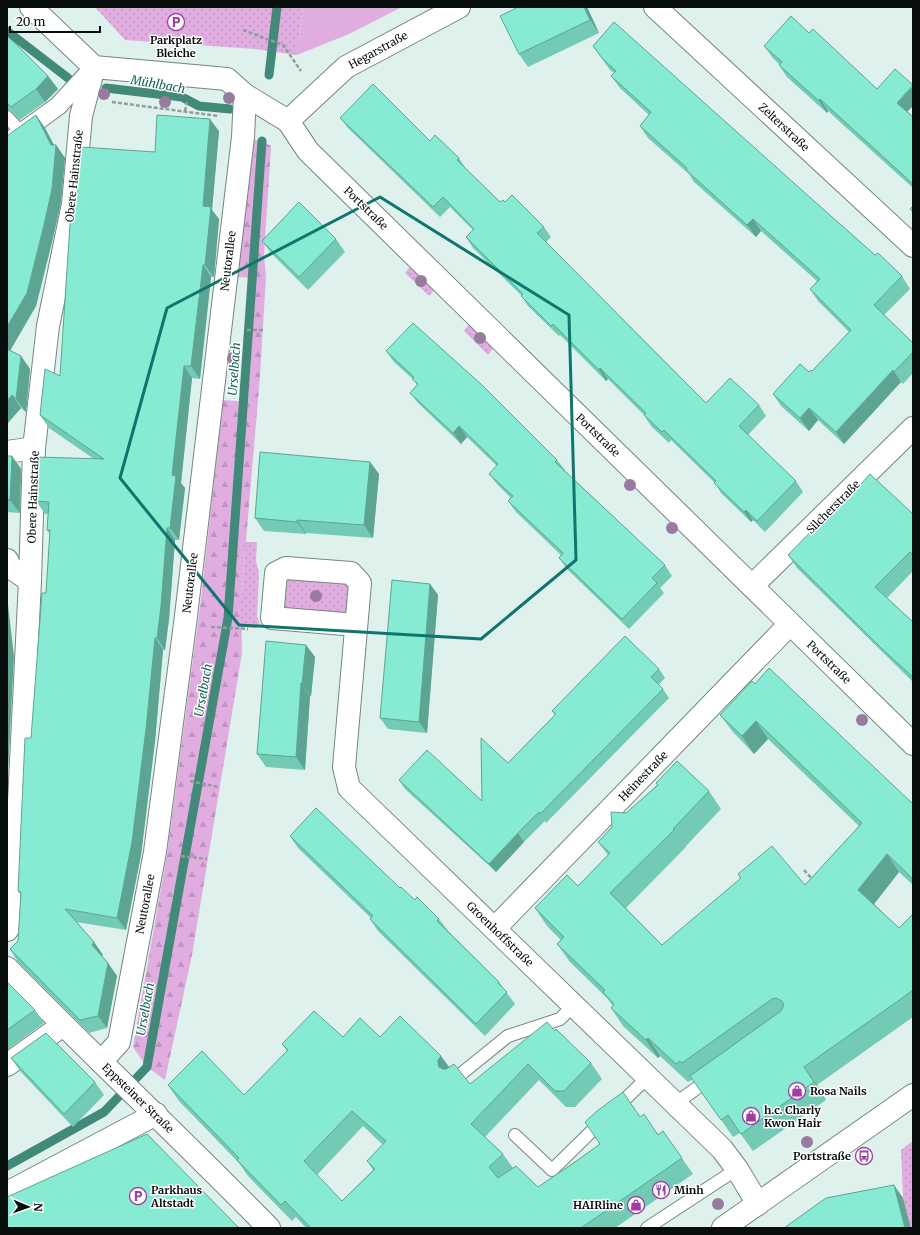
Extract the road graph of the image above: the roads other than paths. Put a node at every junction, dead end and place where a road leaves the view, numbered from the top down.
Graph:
1 (30, 7) edge
2 (459, 7) edge
3 (655, 7) edge
4 (94, 67) junction
5 (245, 94) junction
6 (7, 117) edge
7 (288, 121) junction
8 (14, 138) edge
9 (913, 246) edge
10 (913, 428) edge
11 (34, 448) junction
12 (7, 452) edge
13 (7, 560) edge
14 (30, 581) junction
15 (752, 586) junction
16 (790, 624) junction
17 (356, 625) dead end
18 (913, 744) edge
19 (495, 928) junction
20 (7, 930) edge
21 (7, 968) edge
22 (573, 1006) junction
23 (63, 1025) junction
24 (101, 1062) junction
25 (7, 1064) edge
26 (719, 1072) edge
27 (648, 1077) junction
28 (456, 1078) edge
29 (913, 1095) edge
30 (676, 1103) junction
31 (156, 1114) junction
32 (515, 1135) dead end
33 (737, 1169) junction
34 (7, 1193) edge
35 (758, 1204) junction
36 (269, 1228) edge
37 (647, 1228) edge
38 (723, 1228) edge

1 - 4 street
2 - 7 street, Hegarstraße
3 - 9 street, Zelterstraße
4 - 5 street
4 - 8 street
4 - 11 street, Obere Hainstraße
5 - 7 street
5 - 24 street, Neutorallee
6 - 8 lane
7 - 15 street, Portstraße
10 - 15 street, Silcherstraße
11 - 12 street
11 - 14 street, Obere Hainstraße
13 - 14 street
14 - 20 street, Obere Hainstraße
15 - 16 street, Portstraße
16 - 18 street, Portstraße
16 - 19 street, Heinestraße
17 - 19 street, Groenhoffstraße
19 - 22 street, Groenhoffstraße
21 - 23 street, Eppsteiner Straße
22 - 27 street, Groenhoffstraße
22 - 28 lane
23 - 24 street, Eppsteiner Straße
23 - 25 street
24 - 31 street, Eppsteiner Straße
26 - 30 lane
27 - 30 street, Groenhoffstraße
27 - 32 lane
29 - 35 street
30 - 33 street, Groenhoffstraße
31 - 34 street
31 - 36 street, Eppsteiner Straße
33 - 35 street, Groenhoffstraße
33 - 37 lane
35 - 38 street

